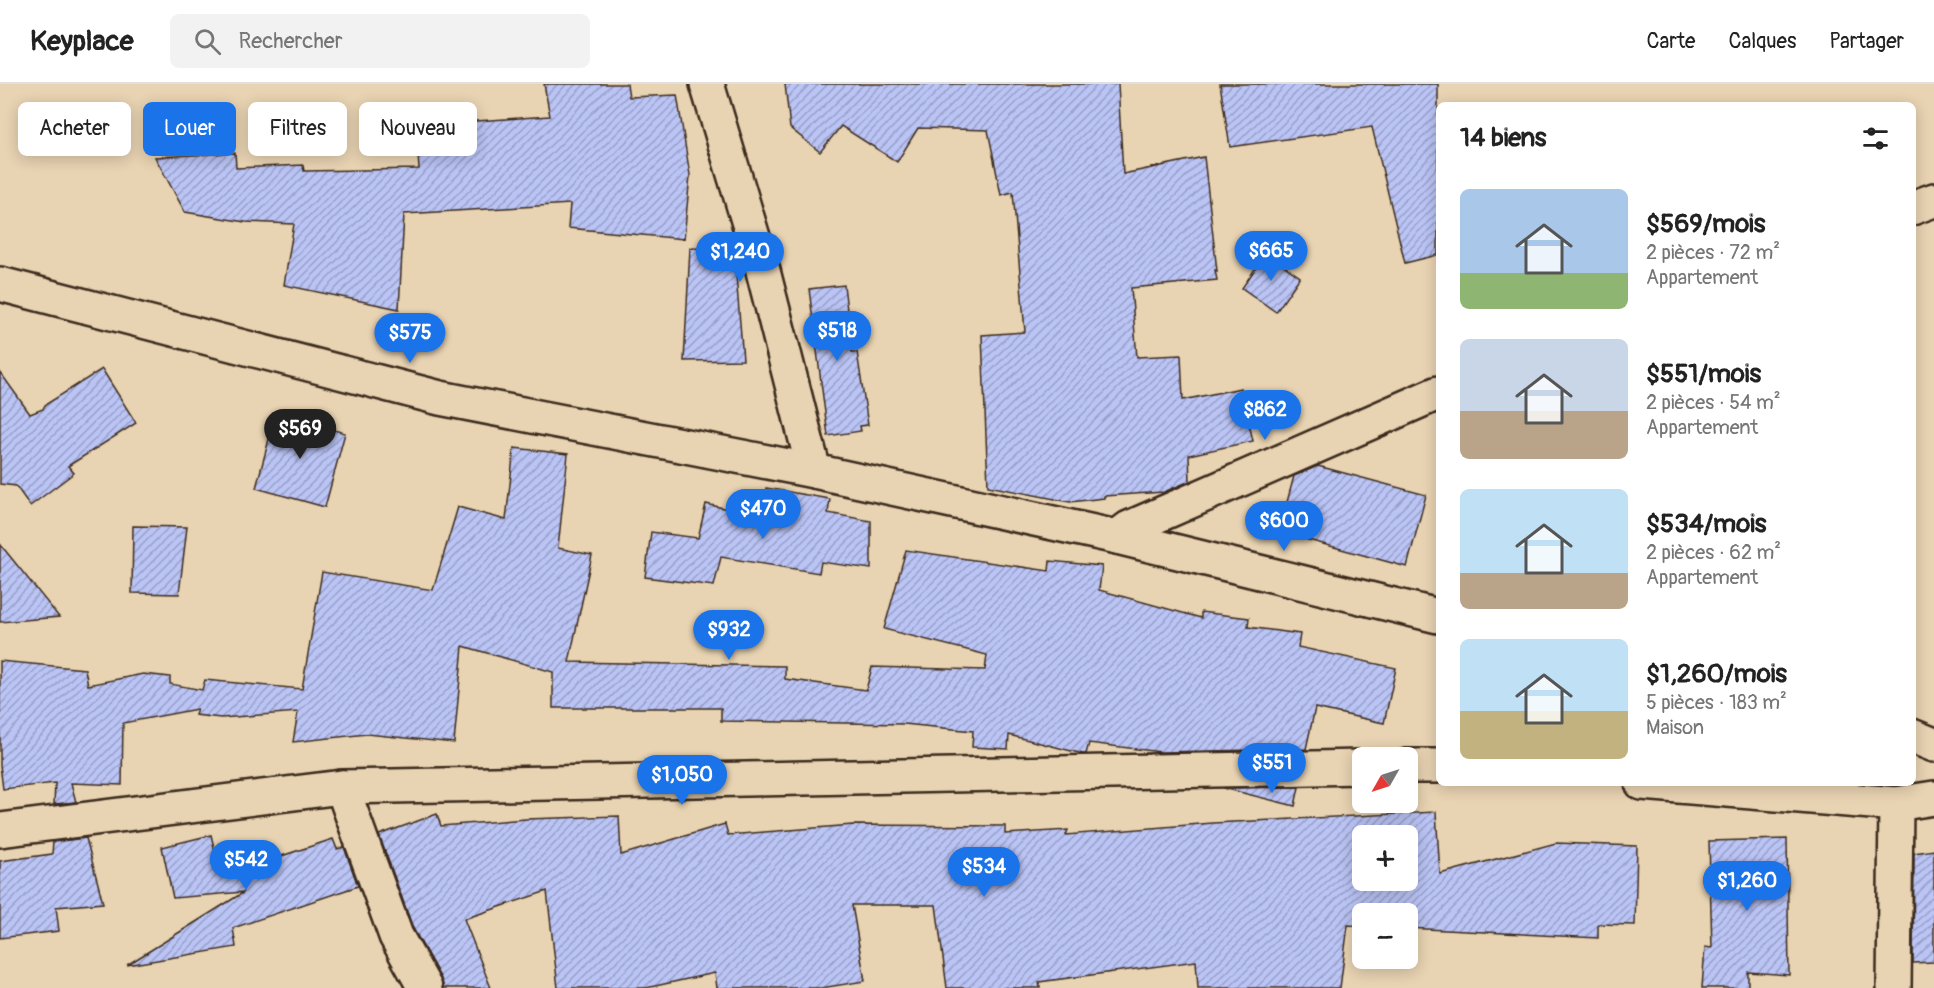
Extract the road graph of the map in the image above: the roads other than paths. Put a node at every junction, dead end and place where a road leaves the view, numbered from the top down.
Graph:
1 (707, 84) edge
2 (1934, 200) edge
3 (1916, 207) edge
4 (0, 284) edge
5 (1436, 394) edge
6 (814, 471) junction
7 (1118, 537) junction
8 (1436, 616) edge
9 (1916, 738) edge
10 (1934, 745) edge
11 (1418, 766) edge
12 (1436, 766) edge
13 (1352, 767) edge
14 (1709, 786) edge
15 (342, 787) junction
16 (1896, 794) edge
17 (1934, 798) edge
18 (0, 830) edge
19 (425, 988) edge
20 (1894, 988) edge

1 - 6 main road
2 - 3 main road
4 - 6 main road
5 - 7 main road
6 - 7 main road
7 - 8 main road
9 - 10 main road
11 - 12 main road
13 - 15 main road
14 - 16 main road
15 - 18 main road
15 - 19 main road
16 - 17 main road
16 - 20 main road

